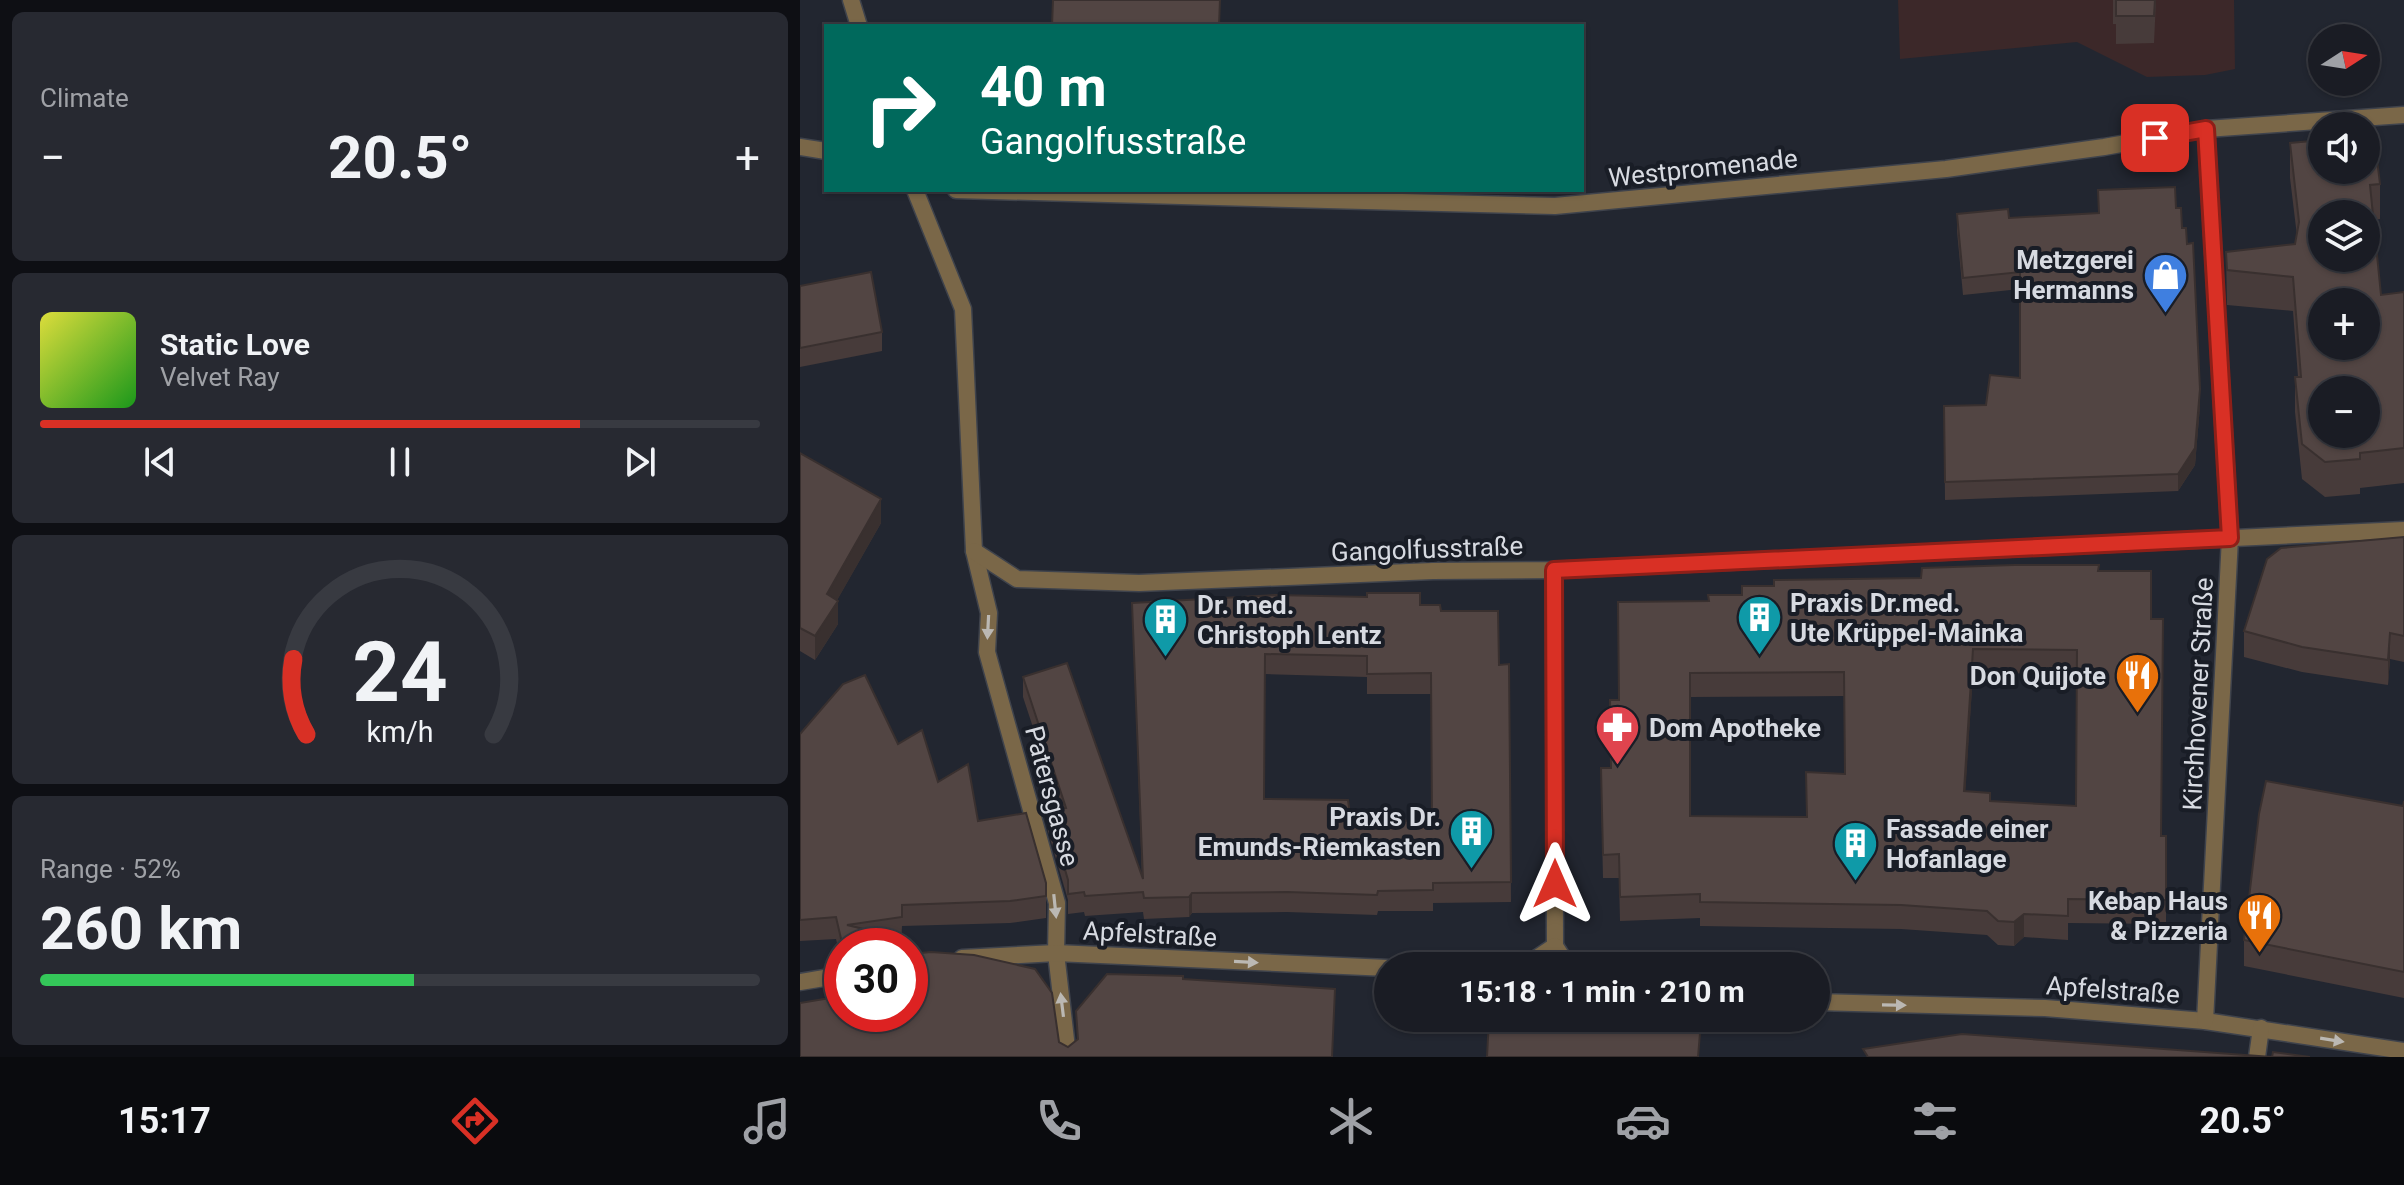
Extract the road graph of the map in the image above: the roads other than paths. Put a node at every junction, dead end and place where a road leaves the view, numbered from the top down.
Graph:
1 (851, 0) edge
2 (858, 24) edge
3 (2404, 115) edge
4 (2206, 129) junction
5 (800, 147) edge
6 (824, 151) edge
7 (916, 192) edge
8 (1031, 192) edge
9 (2404, 530) edge
10 (2230, 538) junction
11 (974, 551) junction
12 (1554, 570) junction
13 (1555, 946) junction
14 (1546, 952) edge
15 (1559, 952) edge
16 (1056, 953) junction
17 (948, 959) edge
18 (1374, 967) edge
19 (824, 978) edge
20 (800, 982) edge
21 (1830, 1002) edge
22 (2205, 1021) junction
23 (2261, 1028) junction
24 (2404, 1051) edge
25 (1068, 1057) edge
26 (2257, 1057) edge

1 - 2 street
3 - 4 street, Westpromenade
4 - 8 street, Westpromenade
4 - 10 street, Kirchhovener Straße
5 - 6 street
7 - 11 street
9 - 10 street, Gangolfusstraße
10 - 12 street, Gangolfusstraße
10 - 22 street, Kirchhovener Straße
11 - 12 street, Gangolfusstraße
11 -> 16 street, Patersgasse
12 - 13 street
13 - 14 street
13 - 15 street
16 - 17 street, Apfelstraße
16 -> 18 street, Apfelstraße
25 -> 16 street, Patersgasse
19 - 20 street
21 -> 22 street, Apfelstraße
22 - 23 street, Apfelstraße
23 -> 24 street, Apfelstraße
23 - 26 street

